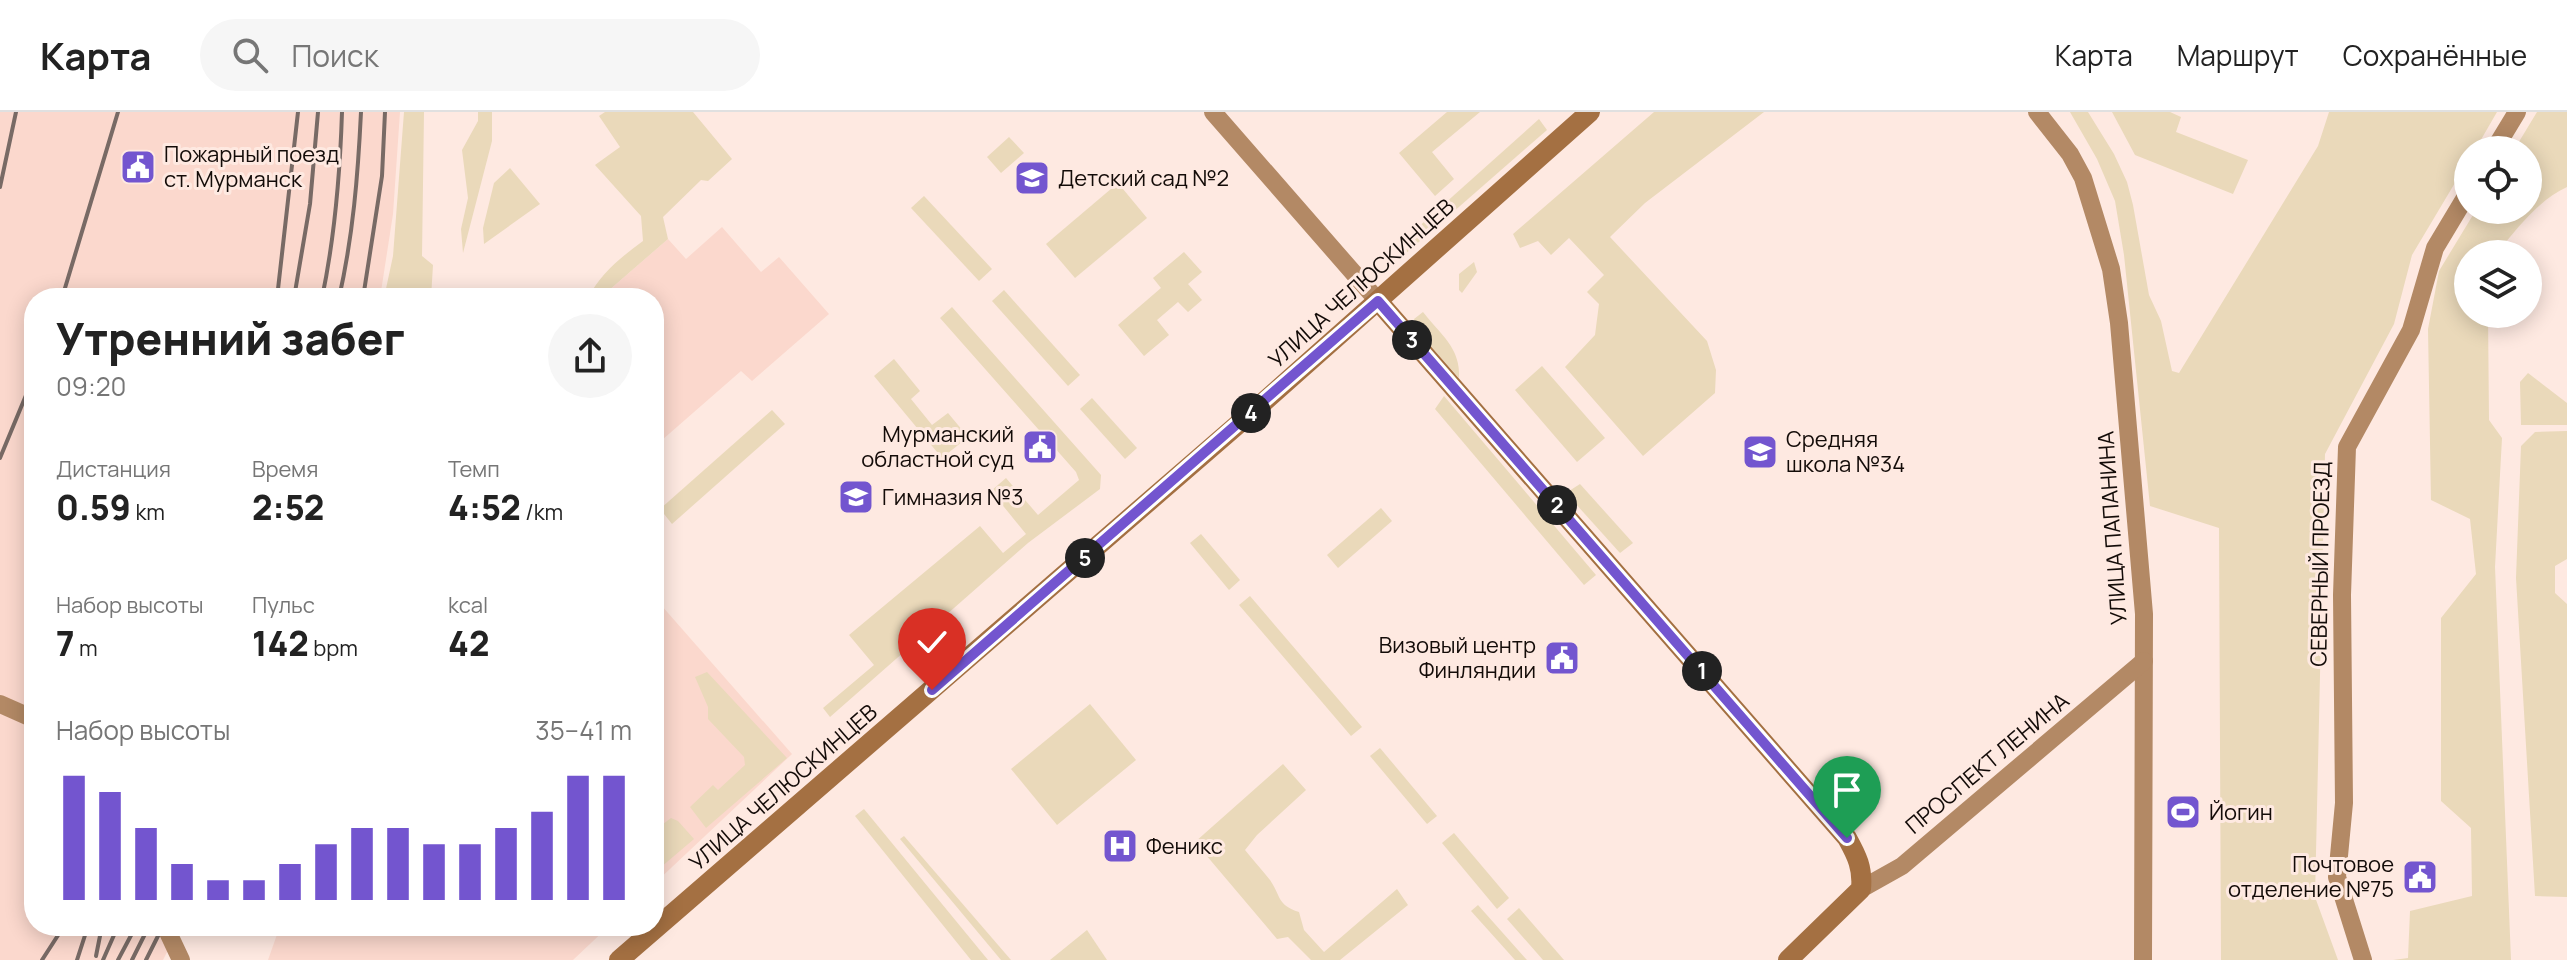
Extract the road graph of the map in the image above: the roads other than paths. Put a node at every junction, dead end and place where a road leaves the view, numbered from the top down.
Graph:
1 (1213, 112) edge
2 (1590, 112) edge
3 (2037, 112) edge
4 (2517, 112) edge
5 (2502, 136) edge
6 (2454, 216) edge
7 (1378, 301) junction
8 (2144, 661) junction
9 (0, 704) edge
10 (24, 715) edge
11 (1861, 889) junction
12 (664, 921) edge
13 (170, 936) edge
14 (647, 936) edge
15 (181, 960) edge
16 (619, 960) edge
17 (1788, 960) edge
18 (2143, 960) edge
19 (2363, 960) edge

1 - 7 street
2 - 7 main road, УЛИЦА ЧЕЛЮСКИНЦЕВ
3 - 8 street, УЛИЦА ПАПАНИНА
4 - 5 street
6 - 19 street, СЕВЕРНЫЙ ПРОЕЗД
7 - 11 main road
7 - 12 main road, УЛИЦА ЧЕЛЮСКИНЦЕВ
8 - 11 street, ПРОСПЕКТ ЛЕНИНА
8 - 18 street, УЛИЦА ПАПАНИНА
9 - 10 street
11 - 17 main road, ПРОСПЕКТ ЛЕНИНА
13 - 15 street
14 - 16 main road, УЛИЦА ЧЕЛЮСКИНЦЕВ

